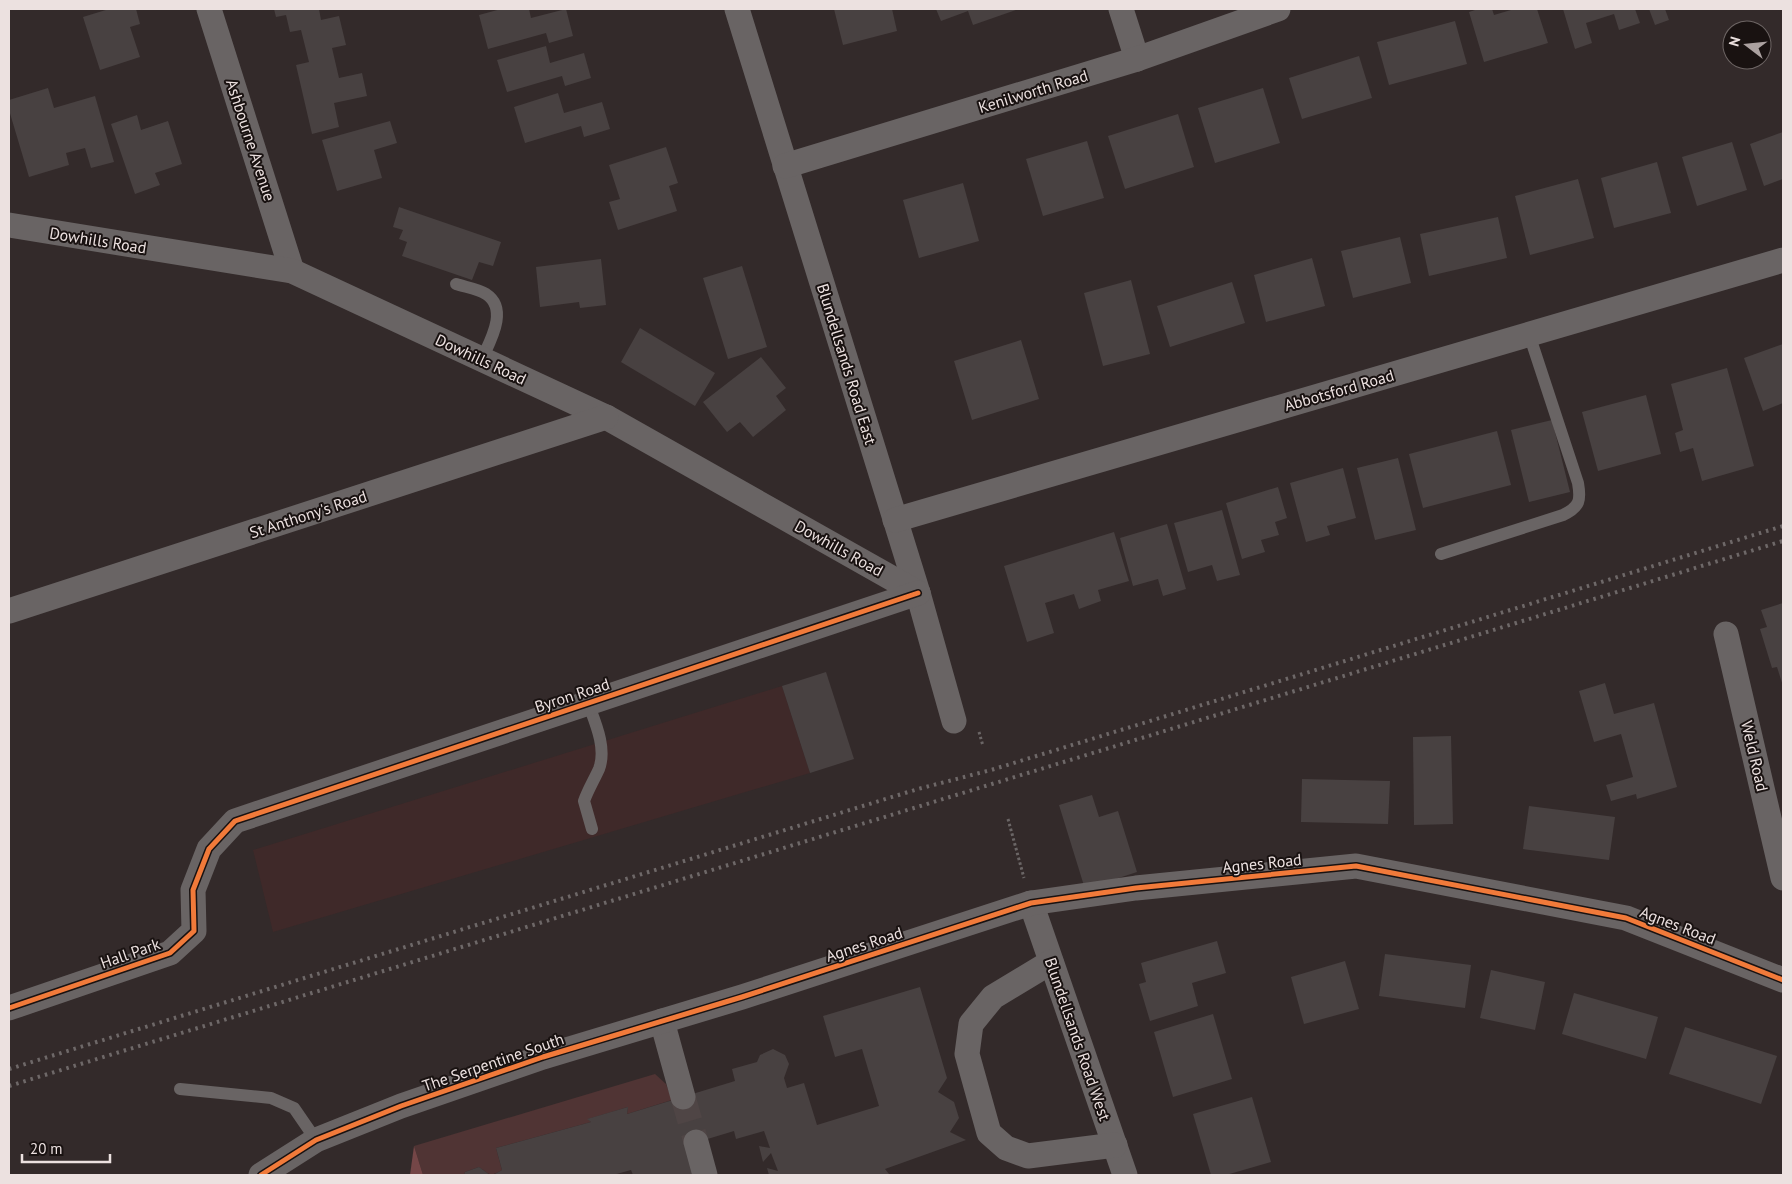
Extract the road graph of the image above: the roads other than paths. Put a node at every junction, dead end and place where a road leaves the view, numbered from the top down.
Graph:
1 (209, 9) edge
2 (736, 9) edge
3 (1121, 9) edge
4 (1278, 9) edge
5 (1137, 59) junction
6 (785, 166) junction
7 (9, 226) edge
8 (1783, 260) edge
9 (292, 271) junction
10 (456, 284) dead end
11 (1529, 334) junction
12 (482, 359) junction
13 (606, 417) junction
14 (896, 520) junction
15 (1441, 554) dead end
16 (918, 593) junction
17 (9, 611) edge
18 (1726, 634) dead end
19 (588, 703) junction
20 (954, 721) dead end
21 (235, 821) joint
22 (592, 829) dead end
23 (1783, 878) edge
24 (1031, 903) junction
25 (1051, 962) junction
26 (1783, 980) edge
27 (742, 997) joint
28 (9, 1008) edge
29 (662, 1021) junction
30 (180, 1089) dead end
31 (683, 1097) tunnel mouth
32 (316, 1140) junction
33 (696, 1142) tunnel mouth
34 (1115, 1145) junction
35 (261, 1175) edge
36 (705, 1175) edge
37 (1125, 1175) edge

1 - 9 street, Ashbourne Avenue
2 - 6 street, Blundellsands Road East
3 - 5 street
4 - 5 street, Kenilworth Road
5 - 6 street, Kenilworth Road
6 - 14 street, Blundellsands Road East
7 - 9 street, Dowhills Road
8 - 11 street, Abbotsford Road
9 - 12 street, Dowhills Road
10 - 12 lane
11 - 14 street, Abbotsford Road
11 - 15 lane
12 - 13 street, Dowhills Road
13 - 16 street, Dowhills Road
13 - 17 street, St Anthony's Road
14 - 16 street, Blundellsands Road East
16 - 19 street, Byron Road
16 - 20 street, Blundellsands Road East
18 - 23 street, Weld Road
19 - 21 street, Byron Road
19 - 22 lane
21 - 28 street, Hall Park
24 - 25 street, Blundellsands Road West
24 - 26 street, Agnes Road
24 - 27 street, Agnes Road
25 - 34 street, Blundellsands Road West
25 - 34 street
27 - 29 street, The Serpentine South
29 - 31 street
29 - 32 street, The Serpentine South
30 - 32 lane
32 - 35 street, The Serpentine South
33 - 36 street
34 - 37 street, Blundellsands Road West

